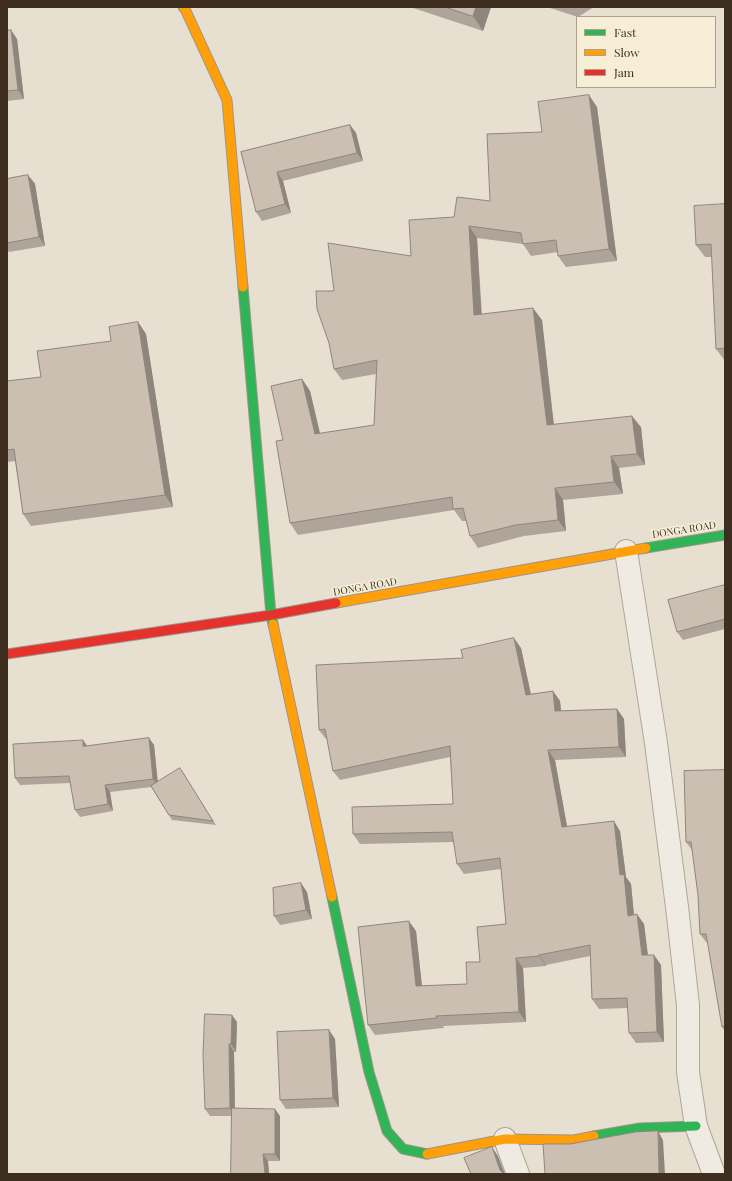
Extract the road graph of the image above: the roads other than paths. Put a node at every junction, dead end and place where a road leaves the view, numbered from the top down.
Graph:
1 (183, 7) edge
2 (725, 535) edge
3 (626, 551) junction
4 (271, 615) junction
5 (7, 654) edge
6 (696, 1126) junction
7 (505, 1138) junction
8 (518, 1174) edge
9 (714, 1174) edge

1 - 4 street
2 - 3 street, DONGA ROAD
3 - 4 street, DONGA ROAD
3 - 6 street
4 - 5 street, DONGA ROAD
4 - 7 street
6 - 7 street
6 - 9 street
7 - 8 street

